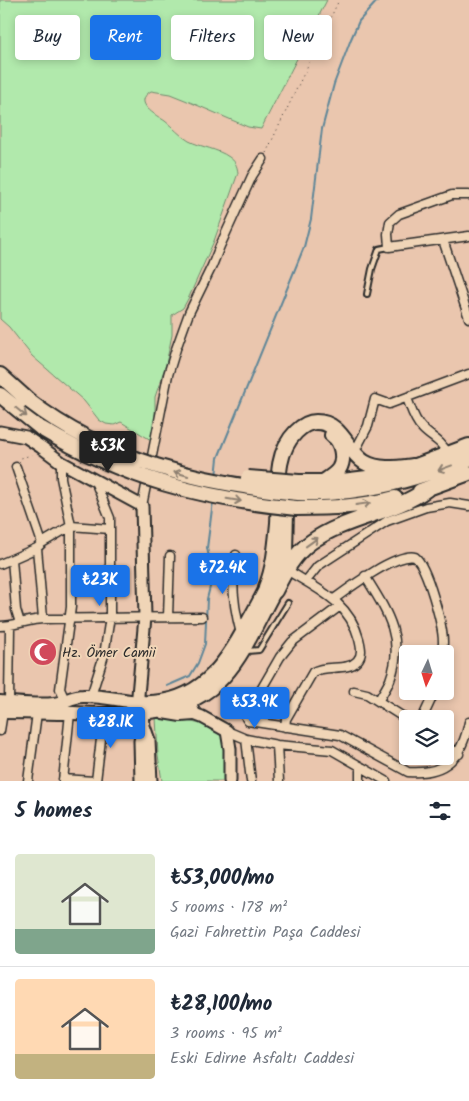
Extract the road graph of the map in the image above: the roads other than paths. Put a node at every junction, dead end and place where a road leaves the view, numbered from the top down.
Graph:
1 (263, 159) road end
2 (469, 195) edge
3 (469, 236) edge
4 (443, 240) junction
5 (390, 247) junction
6 (367, 294) dead end
7 (469, 318) edge
8 (469, 374) edge
9 (0, 375) edge
10 (0, 395) edge
11 (408, 398) junction
12 (0, 432) edge
13 (469, 446) edge
14 (355, 451) junction
15 (448, 454) junction
16 (469, 459) edge
17 (61, 462) junction
18 (16, 467) road end
19 (465, 476) edge
20 (420, 477) junction
21 (95, 481) junction
22 (322, 482) junction
23 (299, 488) junction
24 (142, 506) junction
25 (469, 506) edge
26 (71, 526) junction
27 (110, 529) junction
28 (40, 545) junction
29 (236, 555) dead end
30 (170, 556) dead end
31 (12, 560) junction
32 (0, 564) edge
33 (365, 576) junction
34 (277, 581) junction
35 (306, 581) junction
36 (334, 599) junction
37 (288, 603) dead end
38 (340, 606) junction
39 (110, 617) junction
40 (145, 617) junction
41 (168, 617) junction
42 (202, 617) dead end
43 (43, 618) junction
44 (70, 620) junction
45 (20, 623) junction
46 (0, 626) edge
47 (10, 626) junction
48 (241, 635) junction
49 (443, 645) edge
50 (242, 650) junction
51 (354, 691) dead end
52 (90, 696) junction
53 (110, 698) junction
54 (65, 700) junction
55 (379, 700) junction
56 (192, 701) junction
57 (3, 707) edge
58 (159, 710) junction
59 (37, 713) junction
60 (70, 713) junction
61 (104, 714) junction
62 (142, 714) junction
63 (194, 714) junction
64 (399, 714) edge
65 (469, 722) edge
66 (284, 727) junction
67 (0, 731) edge
68 (227, 731) junction
69 (246, 739) junction
70 (277, 745) junction
71 (454, 751) edge
72 (459, 754) junction
73 (360, 766) junction
74 (63, 780) edge
75 (28, 781) edge
76 (95, 781) edge
77 (142, 781) edge
78 (151, 781) edge
79 (230, 781) edge
80 (251, 781) edge
81 (279, 781) edge
82 (360, 781) edge
83 (386, 781) edge

1 - 24 street
2 - 5 street
3 - 4 street
4 - 5 street
4 - 7 street
5 - 6 lane
8 - 11 street
23 -> 9 highway, bridge
10 -> 20 highway, bridge
11 - 14 street
11 - 15 street
12 - 17 street
13 - 15 highway
14 - 20 highway
14 - 34 highway
15 - 20 highway
16 -> 20 highway
17 - 21 street
17 - 26 street
18 - 28 street
19 - 20 highway
20 - 22 highway
20 - 23 highway
34 -> 20 highway
21 - 24 street
21 - 27 street
22 - 23 highway
22 - 34 highway
24 - 40 street
25 - 35 street
26 - 27 street
26 - 28 street
26 - 44 street
27 - 39 street
28 - 31 street
28 - 43 street
29 - 48 street
30 - 41 street
31 - 32 street
31 - 45 street
33 - 36 street
33 - 49 street
33 - 55 street
34 - 35 street
34 - 48 main road
34 - 50 main road
35 - 36 street
36 - 38 street
37 - 50 lane
38 - 66 street
38 - 66 street
39 - 40 street
39 - 44 street
39 - 52 street
40 - 41 street
40 - 62 street
41 - 42 street
43 - 44 street
43 - 45 street
44 - 54 street
45 - 47 street
46 - 47 street
47 - 57 street
48 - 62 main road
50 - 56 main road
51 - 55 street
52 - 53 main road
52 - 54 main road
53 - 61 main road
53 - 62 main road
54 - 57 main road
54 - 60 main road
55 - 64 street
56 - 58 main road
56 - 63 main road
57 - 59 main road
57 - 67 street
58 - 62 main road
58 - 63 main road
59 - 60 main road
59 - 75 street
60 - 61 main road
60 - 74 street
61 - 62 main road
61 - 76 street
62 - 77 street
62 - 78 street
63 - 68 street
65 - 72 street
66 - 72 street
68 - 69 street
68 - 79 street
69 - 70 street
69 - 80 street
70 - 73 street
70 - 81 street
71 - 72 street
73 - 82 street
73 - 83 street
74 - 76 street

